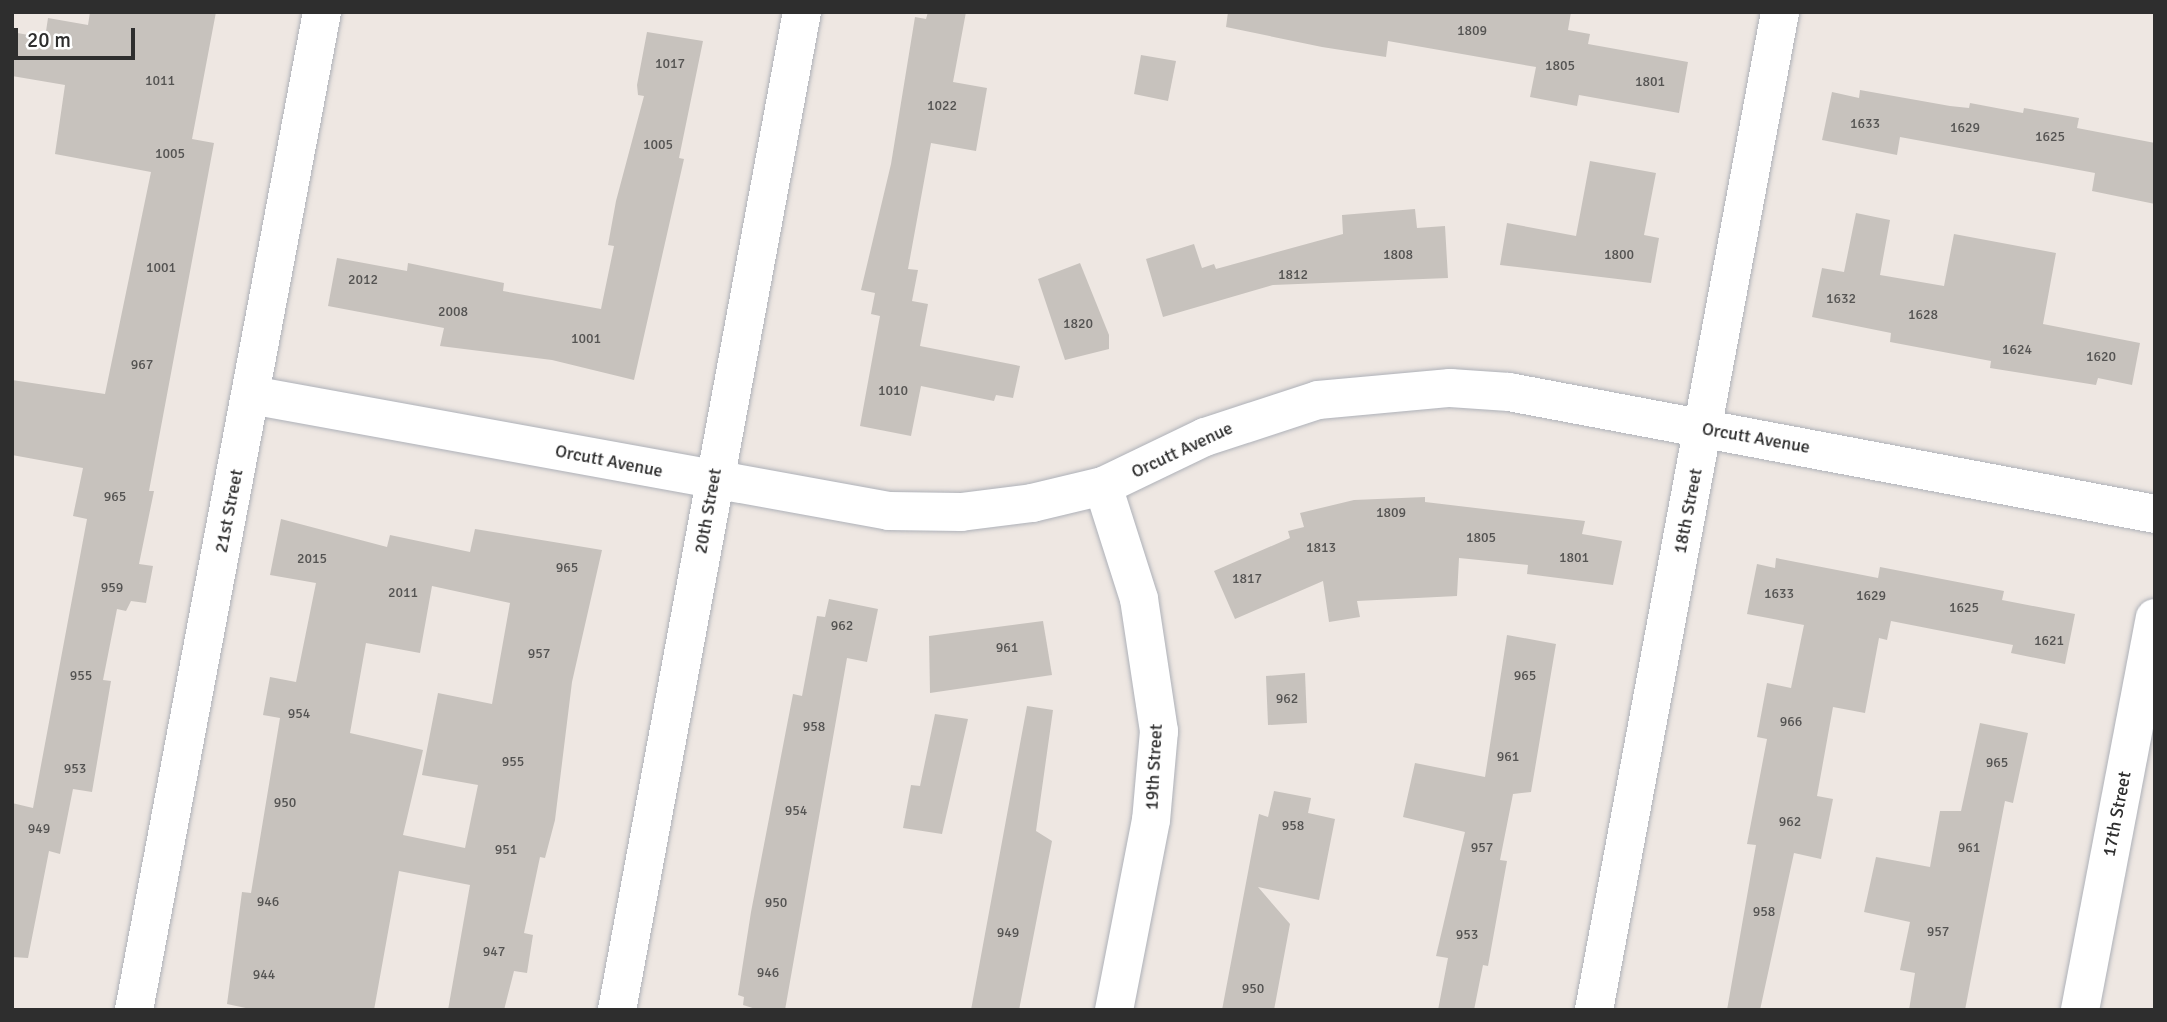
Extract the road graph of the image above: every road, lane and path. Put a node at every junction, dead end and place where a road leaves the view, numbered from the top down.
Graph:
1 (322, 12) edge
2 (802, 12) edge
3 (1780, 12) edge
4 (251, 395) junction
5 (1703, 429) junction
6 (714, 480) junction
7 (1103, 486) junction
8 (2155, 514) edge
9 (2155, 618) edge
10 (134, 1010) edge
11 (617, 1010) edge
12 (1114, 1010) edge
13 (1594, 1010) edge
14 (2080, 1010) edge

1 - 4 street, 21st Street
2 - 6 street, 20th Street
3 - 5 street, 18th Street
4 - 6 street, Orcutt Avenue
4 - 10 street, 21st Street
5 - 7 street, Orcutt Avenue
5 - 8 street, Orcutt Avenue
5 - 13 street, 18th Street
6 - 7 street, Orcutt Avenue
6 - 11 street, 20th Street
7 - 12 street, 19th Street
9 - 14 street, 17th Street

